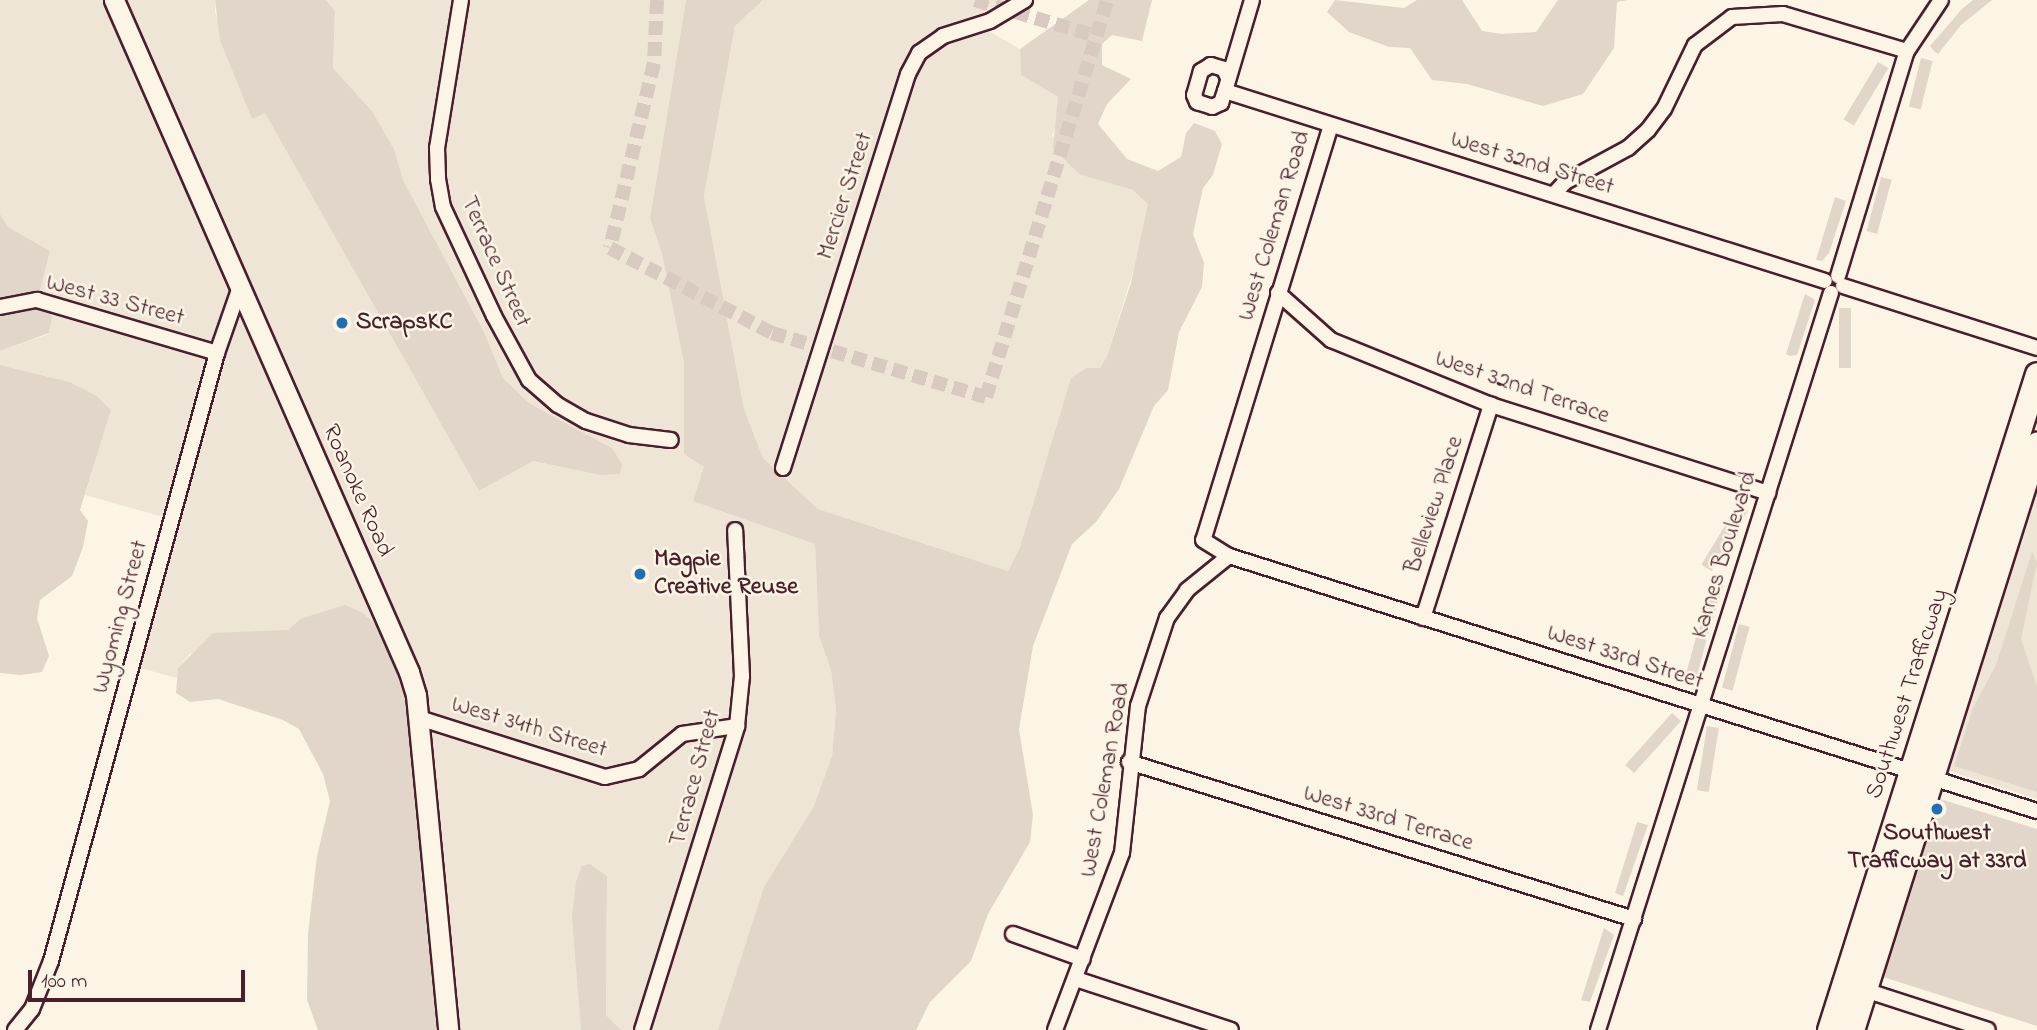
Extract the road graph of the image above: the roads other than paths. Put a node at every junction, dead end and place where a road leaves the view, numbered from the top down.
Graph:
1 (114, 0) edge
2 (461, 0) edge
3 (1024, 0) edge
4 (1252, 0) edge
5 (1941, 0) edge
6 (1907, 51) junction
7 (1331, 125) junction
8 (1554, 194) junction
9 (1834, 284) junction
10 (240, 287) junction
11 (1278, 293) junction
12 (0, 307) edge
13 (2037, 348) edge
14 (217, 353) junction
15 (2037, 374) edge
16 (1491, 405) junction
17 (671, 440) dead end
18 (2037, 444) edge
19 (783, 468) dead end
20 (1768, 494) junction
21 (735, 530) dead end
22 (1203, 540) joint
23 (1229, 556) junction
24 (1423, 618) junction
25 (1701, 706) junction
26 (419, 718) junction
27 (737, 726) junction
28 (1129, 762) junction
29 (1921, 775) junction
30 (2037, 811) edge
31 (1634, 919) junction
32 (1013, 934) dead end
33 (1083, 959) junction
34 (1076, 979) junction
35 (1865, 990) junction
36 (15, 1030) edge
37 (448, 1030) edge
38 (642, 1030) edge
39 (1055, 1030) edge
40 (1231, 1030) edge
41 (1598, 1030) edge
42 (1829, 1030) edge
43 (1852, 1030) edge
44 (1988, 1030) edge

1 - 10 street, Roanoke Road
2 - 17 street, Terrace Street
3 - 19 street, Mercier Street
4 - 7 street, West 32nd Street
5 - 6 street, Karnes Boulevard
6 - 8 street
6 - 9 street, Karnes Boulevard
7 - 8 street, West 32nd Street
7 - 11 street, West Coleman Road
8 - 9 street, West 32nd Street
9 - 13 street, West 32nd Street
9 - 20 street, Karnes Boulevard
10 - 14 street, Wyoming Street
10 - 26 street, Roanoke Road
11 - 16 street, West 32nd Terrace
11 - 22 street, West Coleman Road
12 - 14 street, West 33 Street
14 - 36 street, Wyoming Street
15 - 29 main road, Southwest Trafficway
16 - 20 street, West 32nd Terrace
16 - 24 street, Belleview Place
18 - 29 main road, Southwest Trafficway
20 - 25 street, Karnes Boulevard
21 - 27 street, Terrace Street
22 - 23 street, West 33rd Street
23 - 24 street, West 33rd Street
23 - 28 street, West Coleman Road
24 - 25 street, West 33rd Street
25 - 29 street, West 33rd Street
25 - 31 street, Karnes Boulevard
26 - 27 street, West 34th Street
26 - 37 street, Roanoke Road
27 - 38 street, Terrace Street
28 - 31 street, West 33rd Terrace
28 - 33 street, West Coleman Road
29 - 30 street, West 33rd Street
29 - 35 main road, Southwest Trafficway
29 - 42 main road, Southwest Trafficway
31 - 41 street, Karnes Boulevard
32 - 33 street
33 - 34 street, West Coleman Road
34 - 39 street, West Coleman Road
34 - 40 street
35 - 43 main road, Southwest Trafficway
35 - 44 street

